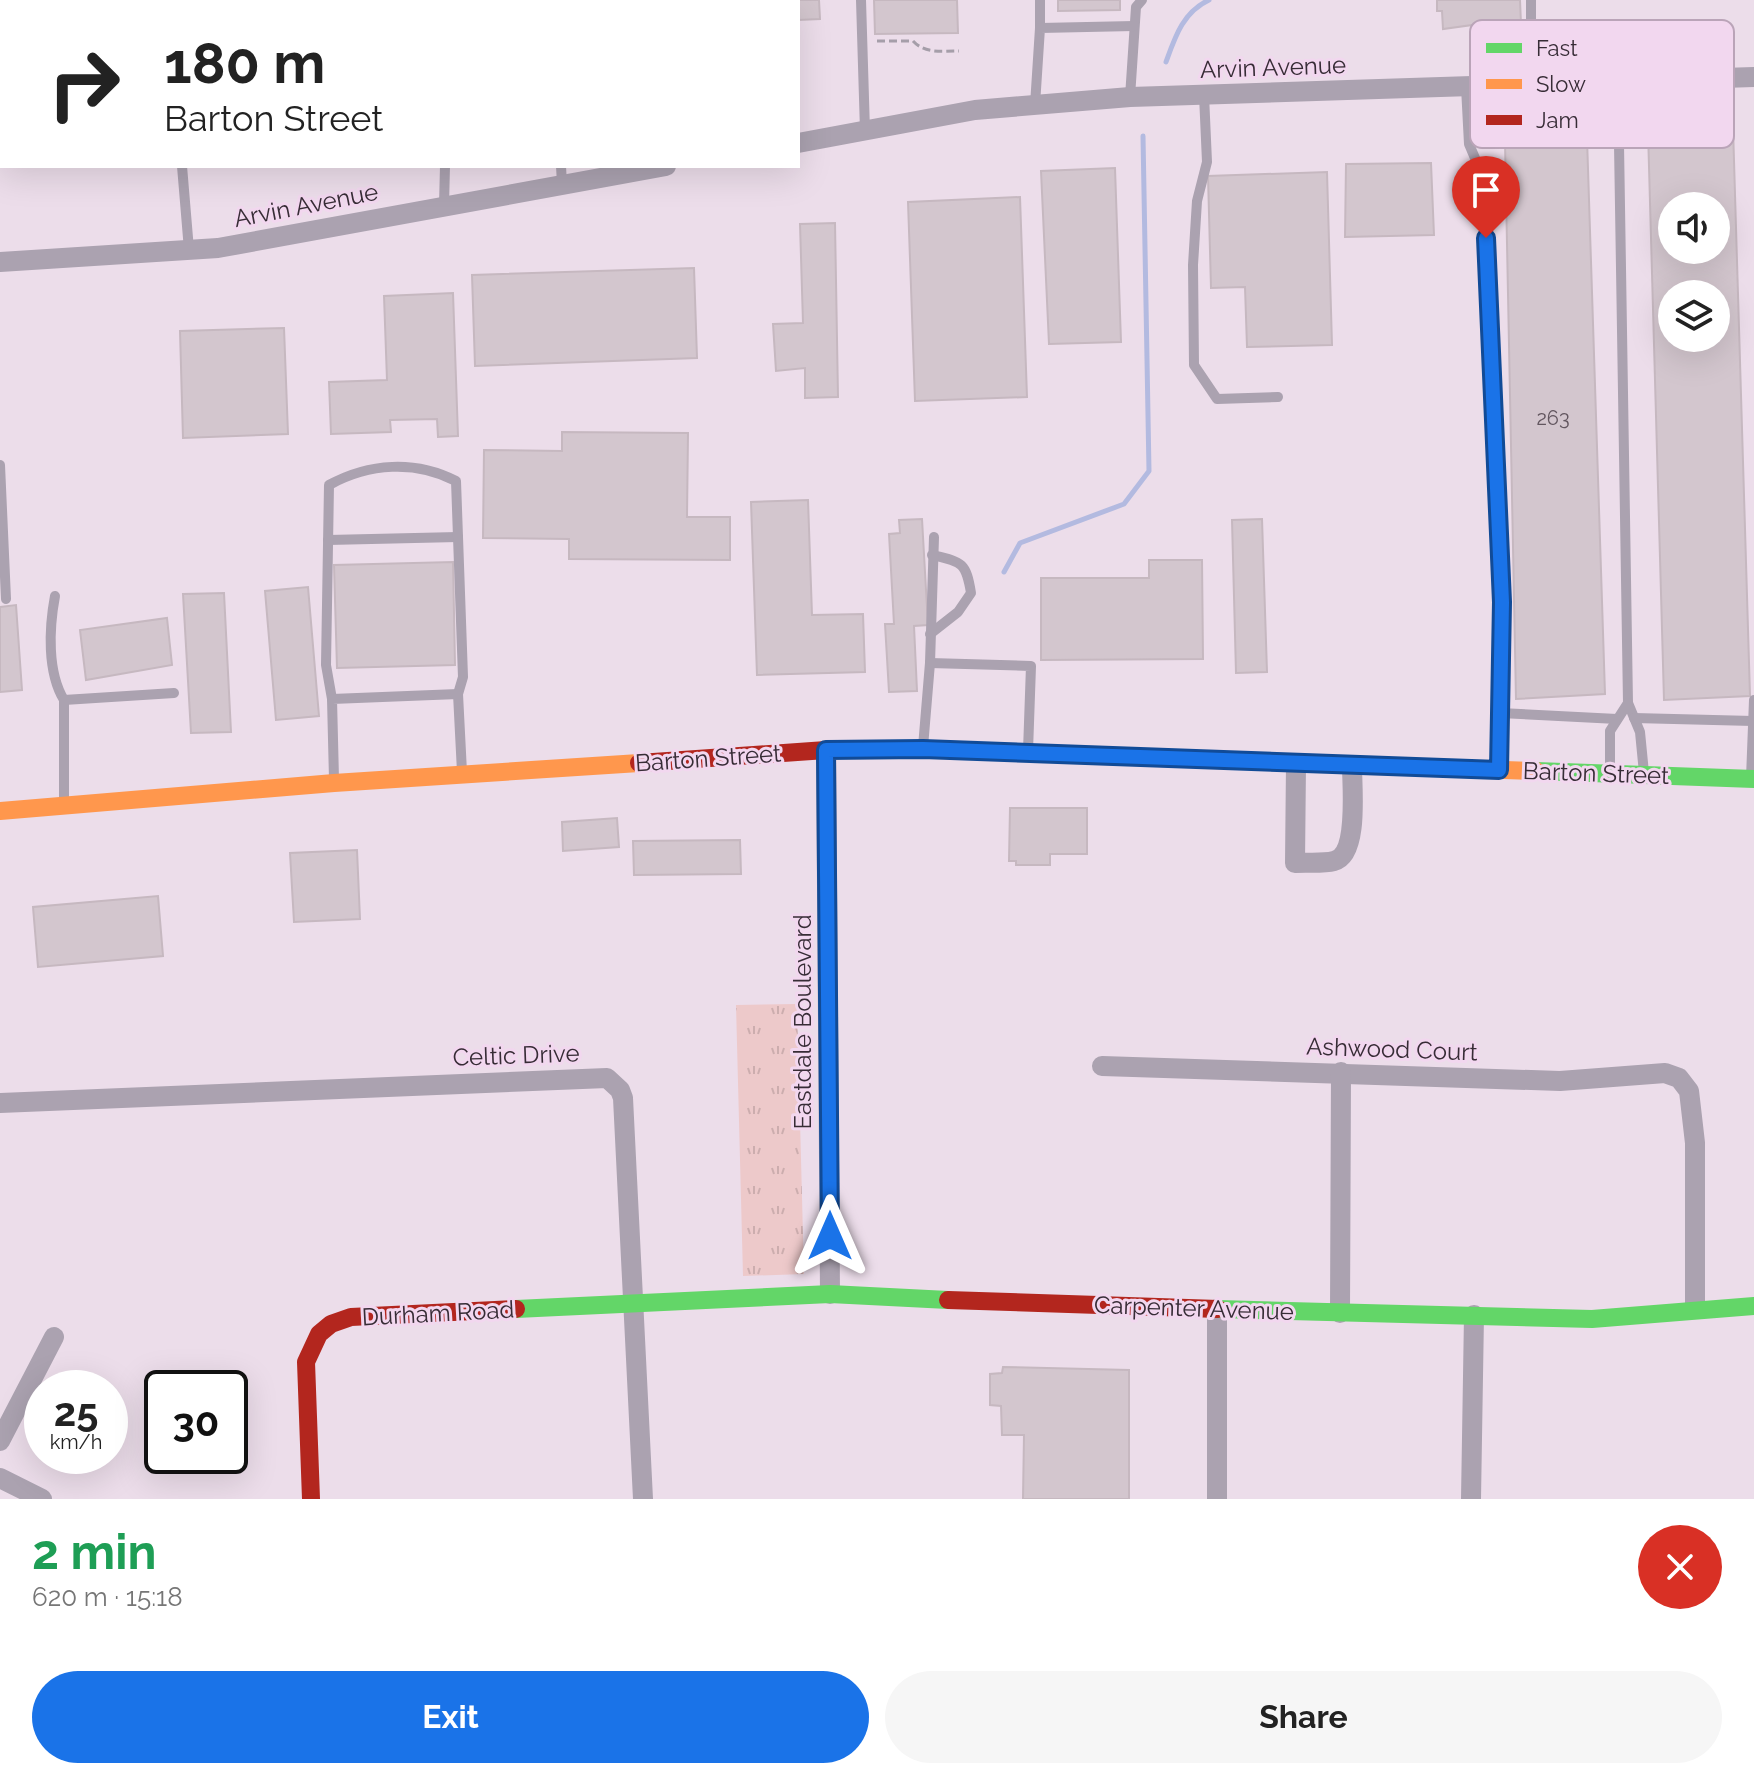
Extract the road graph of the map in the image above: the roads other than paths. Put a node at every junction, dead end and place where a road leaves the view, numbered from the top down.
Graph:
1 (861, 0) edge
2 (1040, 0) edge
3 (1142, 0) edge
4 (1134, 26) junction
5 (1040, 28) junction
6 (1754, 77) edge
7 (1734, 78) edge
8 (1466, 87) junction
9 (1470, 87) edge
10 (1204, 95) junction
11 (1130, 97) junction
12 (1035, 105) junction
13 (865, 131) junction
14 (800, 143) edge
15 (1470, 146) edge
16 (1471, 148) edge
17 (1619, 148) edge
18 (182, 168) edge
19 (445, 168) edge
20 (643, 168) edge
21 (562, 175) edge
22 (444, 205) junction
23 (189, 250) junction
24 (0, 262) edge
25 (1278, 397) dead end
26 (0, 465) edge
27 (458, 537) junction
28 (934, 537) dead end
29 (328, 540) junction
30 (932, 555) junction
31 (55, 596) dead end
32 (6, 599) dead end
33 (930, 634) junction
34 (930, 663) junction
35 (174, 693) dead end
36 (458, 694) junction
37 (332, 699) junction
38 (64, 700) junction
39 (1754, 700) edge
40 (1628, 703) junction
41 (1500, 713) junction
42 (1634, 718) junction
43 (1617, 719) junction
44 (1753, 721) edge
45 (923, 749) junction
46 (826, 750) junction
47 (1028, 753) junction
48 (1296, 764) junction
49 (1352, 766) junction
50 (1499, 770) junction
51 (462, 774) junction
52 (1609, 774) junction
53 (1644, 775) junction
54 (1752, 779) edge
55 (334, 783) junction
56 (64, 806) junction
57 (0, 811) edge
58 (1102, 1066) dead end
59 (1341, 1072) junction
60 (0, 1103) edge
61 (830, 1294) junction
62 (633, 1303) junction
63 (1754, 1306) edge
64 (1217, 1309) junction
65 (1695, 1309) junction
66 (1340, 1313) junction
67 (1474, 1315) junction
68 (54, 1337) dead end
69 (0, 1441) edge
70 (0, 1478) edge
71 (42, 1499) edge
72 (311, 1499) edge
73 (643, 1499) edge
74 (1217, 1499) edge
75 (1471, 1499) edge

1 - 13 lane
2 - 5 lane
3 - 4 lane
4 - 5 lane
4 - 11 lane
5 - 12 lane
6 - 7 street, Arvin Avenue
8 - 9 street, Arvin Avenue
8 - 10 street, Arvin Avenue
8 - 15 lane
10 - 11 street, Arvin Avenue
10 - 25 lane
11 - 12 street, Arvin Avenue
12 - 13 street, Arvin Avenue
13 - 14 street, Arvin Avenue
16 - 41 lane
17 - 40 lane
18 - 23 lane
19 - 22 lane
20 - 21 street, Arvin Avenue
21 - 22 street, Arvin Avenue
22 - 23 street, Arvin Avenue
23 - 24 street, Arvin Avenue
26 - 32 lane
27 - 29 lane
27 - 29 lane
27 - 36 lane
28 - 30 lane
29 - 37 lane
30 - 33 lane
30 - 33 lane
31 - 38 lane
33 - 34 lane
34 - 45 lane
34 - 47 lane
35 - 38 lane
36 - 37 lane
36 - 51 lane
37 - 55 lane
38 - 56 lane
39 - 44 lane
40 - 42 lane
40 - 43 lane
41 - 43 lane
41 - 50 lane
42 - 44 lane
42 - 53 lane
43 - 52 lane
44 - 54 lane
45 - 46 main road, Barton Street
45 - 47 main road, Barton Street
46 - 51 main road, Barton Street
46 - 61 street, Eastdale Boulevard
47 - 48 main road, Barton Street
48 - 49 main road, Barton Street
48 - 49 street
49 - 50 main road, Barton Street
50 - 52 main road, Barton Street
51 - 55 main road, Barton Street
52 - 53 main road, Barton Street
53 - 54 main road, Barton Street
55 - 56 main road, Barton Street
56 - 57 main road, Barton Street
58 - 59 street, Ashwood Court
59 - 65 street, Ashwood Court
59 - 66 street
60 - 62 street, Celtic Drive
61 - 62 main road, Carpenter Avenue
61 - 64 main road, Carpenter Avenue
62 - 72 main road, Durham Road
62 - 73 street, Celtic Drive
63 - 65 main road, Carpenter Avenue
64 - 66 main road, Carpenter Avenue
64 - 74 street
65 - 67 main road, Carpenter Avenue
66 - 67 main road, Carpenter Avenue
67 - 75 street
68 - 69 street
70 - 71 street

